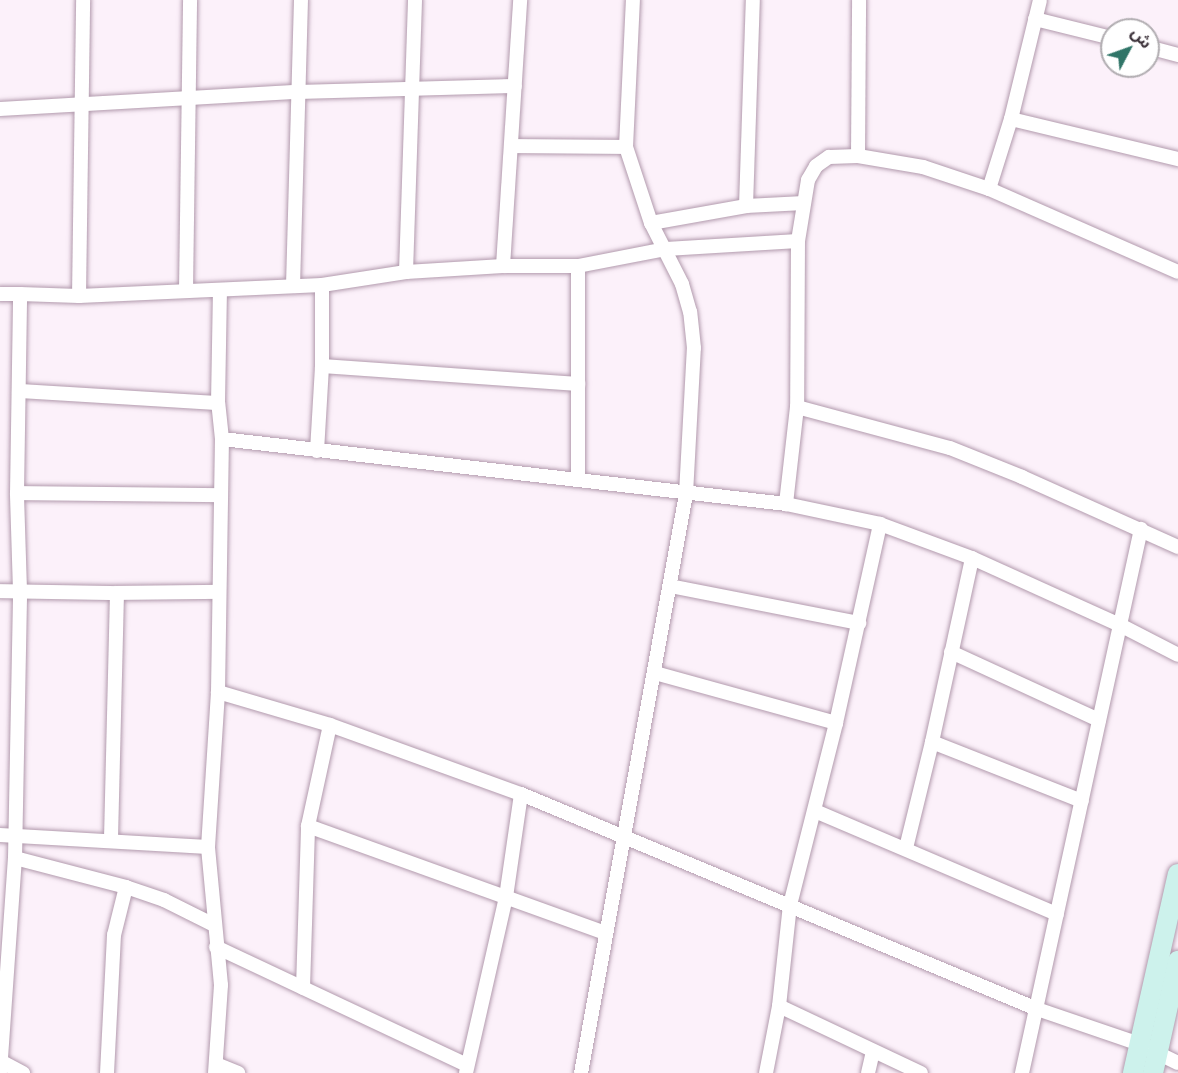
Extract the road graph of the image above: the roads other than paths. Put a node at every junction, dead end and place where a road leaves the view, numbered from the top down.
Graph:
1 (83, 0) edge
2 (189, 0) edge
3 (301, 0) edge
4 (415, 0) edge
5 (520, 0) edge
6 (633, 0) edge
7 (753, 0) edge
8 (859, 0) edge
9 (1040, 0) edge
10 (1035, 19) junction
11 (1100, 35) edge
12 (1160, 50) edge
13 (1178, 54) edge
14 (515, 86) junction
15 (412, 88) junction
16 (298, 92) junction
17 (188, 98) junction
18 (83, 104) junction
19 (0, 109) edge
20 (1011, 119) junction
21 (512, 146) junction
22 (626, 147) junction
23 (858, 156) junction
24 (1178, 159) edge
25 (989, 189) junction
26 (804, 203) junction
27 (746, 206) junction
28 (651, 223) junction
29 (798, 240) junction
30 (666, 249) junction
31 (503, 266) junction
32 (578, 266) junction
33 (406, 272) junction
34 (1178, 272) edge
35 (322, 285) junction
36 (293, 286) junction
37 (220, 290) junction
38 (186, 291) junction
39 (0, 294) edge
40 (20, 294) junction
41 (79, 296) junction
42 (322, 366) junction
43 (578, 384) junction
44 (19, 391) junction
45 (218, 403) junction
46 (797, 407) junction
47 (222, 439) junction
48 (317, 451) junction
49 (578, 480) junction
50 (17, 493) junction
51 (686, 494) junction
52 (220, 495) junction
53 (786, 504) junction
54 (880, 524) junction
55 (1141, 529) junction
56 (1178, 547) edge
57 (972, 558) junction
58 (670, 586) junction
59 (0, 591) edge
60 (20, 591) junction
61 (219, 592) junction
62 (117, 593) junction
63 (859, 623) junction
64 (1120, 625) junction
65 (951, 652) junction
66 (1178, 655) edge
67 (655, 673) junction
68 (218, 692) junction
69 (1099, 720) junction
70 (836, 723) junction
71 (330, 725) junction
72 (932, 742) junction
73 (521, 794) junction
74 (1082, 801) junction
75 (815, 812) junction
76 (308, 826) junction
77 (7, 836) edge
78 (623, 836) junction
79 (111, 841) junction
80 (208, 847) junction
81 (906, 848) junction
82 (15, 858) junction
83 (1178, 874) edge
84 (126, 887) junction
85 (506, 897) junction
86 (790, 905) junction
87 (1057, 914) junction
88 (214, 925) junction
89 (605, 933) junction
90 (216, 947) junction
91 (1178, 961) edge
92 (303, 988) junction
93 (778, 1006) junction
94 (1037, 1009) junction
95 (1139, 1044) junction
96 (873, 1052) junction
97 (1157, 1053) junction
98 (1178, 1063) edge
99 (1, 1067) edge
100 (216, 1068) edge
101 (466, 1069) edge
102 (23, 1073) edge
103 (107, 1073) edge
104 (238, 1073) edge
105 (581, 1073) edge
106 (766, 1073) edge
107 (868, 1073) edge
108 (921, 1073) edge
109 (1022, 1073) edge
110 (1133, 1073) edge
111 (1153, 1073) edge

1 - 18 street
2 - 17 street
3 - 16 street
4 - 15 street
5 - 14 street
6 - 22 street
7 - 27 street
8 - 23 street
9 - 10 street
10 - 11 street
10 - 20 street
12 - 13 street
14 - 15 street
14 - 21 street
15 - 16 street
15 - 33 street
16 - 17 street
16 - 36 street
17 - 18 street
17 - 38 street
18 - 19 street
18 - 41 street
20 - 24 street
20 - 25 street
21 - 22 street
21 - 31 street
22 - 28 street
23 - 25 street
23 - 26 street
25 - 34 street
26 - 27 street
26 - 29 street
27 - 28 street
28 - 30 street
29 - 30 street
29 - 46 street
30 - 32 street
30 - 51 street
31 - 32 street
31 - 33 street
32 - 43 street
33 - 35 street
35 - 36 street
35 - 42 street
36 - 37 street
37 - 38 street
37 - 45 street
38 - 41 street
39 - 40 street
40 - 41 street
40 - 44 street
42 - 43 street
42 - 48 street
43 - 49 street
44 - 45 street
44 - 50 street
45 - 47 street
46 - 53 street
46 - 55 street
47 - 48 street
47 - 52 street
48 - 49 street
49 - 51 street
50 - 52 street
50 - 60 street
51 - 53 street
51 - 58 street
52 - 61 street
53 - 54 street
54 - 57 street
54 - 63 street
55 - 56 street
55 - 64 street
57 - 64 street
57 - 65 street
58 - 63 street
58 - 67 street
59 - 60 street
60 - 62 street
60 - 77 street
61 - 62 street
61 - 68 street
62 - 79 street
63 - 70 street
64 - 66 street
64 - 69 street
65 - 69 street
65 - 72 street
67 - 70 street
67 - 78 street
68 - 71 street
68 - 80 street
69 - 74 street
70 - 75 street
71 - 73 street
71 - 76 street
72 - 74 street
72 - 81 street
73 - 78 street
73 - 85 street
74 - 87 street
75 - 81 street
75 - 86 street
76 - 85 street
76 - 92 street
77 - 79 street
77 - 82 street
78 - 86 street
78 - 89 street
79 - 80 street
80 - 88 street
81 - 87 street
82 - 84 street
82 - 99 street
83 - 95 street
84 - 88 street
84 - 103 street
85 - 89 street
85 - 101 street
86 - 93 street
86 - 94 street
87 - 94 street
88 - 90 street
89 - 105 street
90 - 92 street
90 - 100 street
91 - 97 street
92 - 101 street
93 - 96 street
93 - 106 street
94 - 95 street
94 - 109 street
95 - 97 street
95 - 110 street
96 - 107 street
96 - 108 street
97 - 98 street
97 - 111 street
99 - 102 street
100 - 104 street

